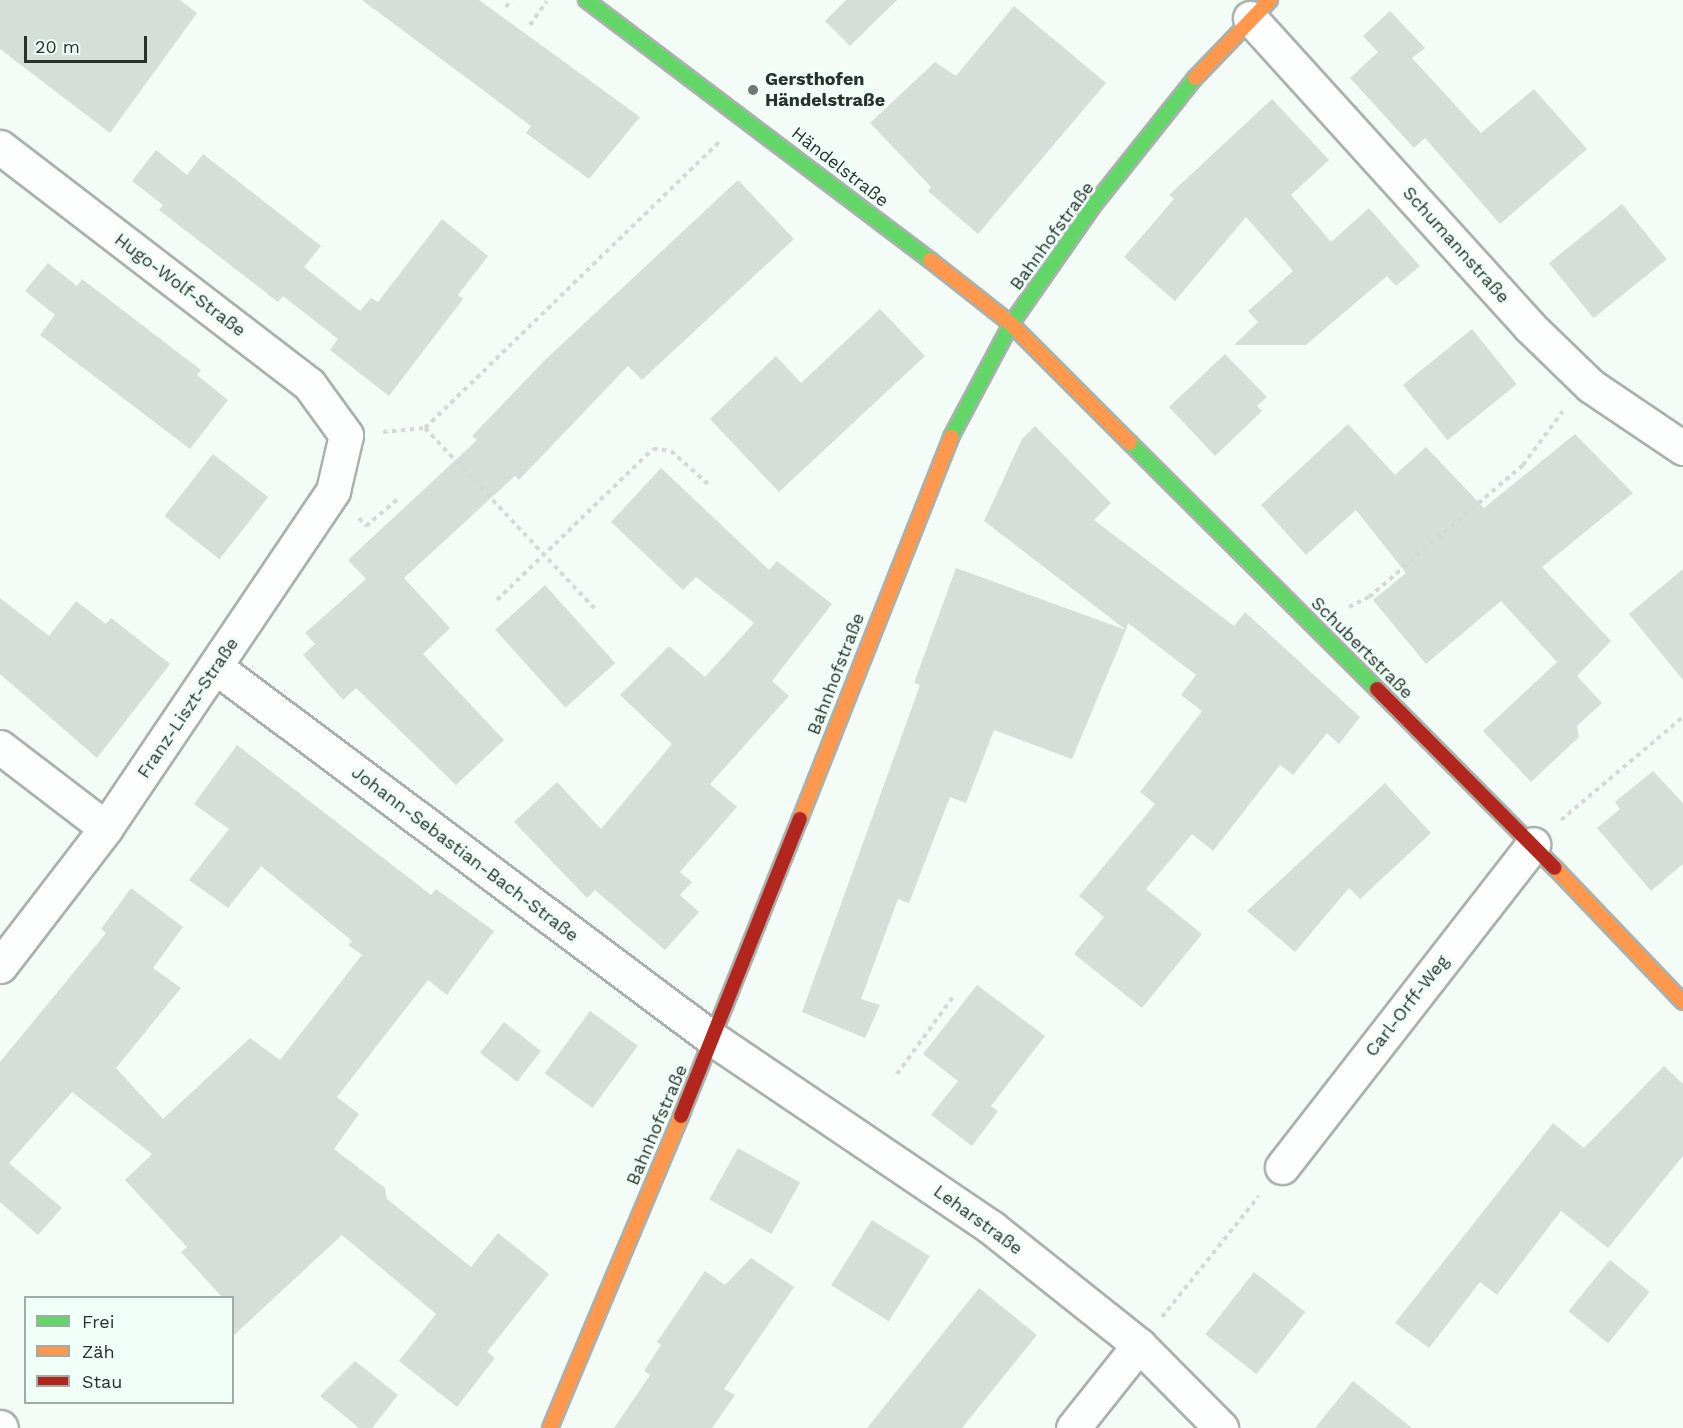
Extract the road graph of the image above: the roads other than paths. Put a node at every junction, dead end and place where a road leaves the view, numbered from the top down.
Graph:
1 (586, 0) edge
2 (1260, 9) edge
3 (0, 147) edge
4 (1011, 324) junction
5 (346, 435) joint
6 (1683, 448) edge
7 (217, 668) junction
8 (0, 747) edge
9 (106, 828) junction
10 (1533, 844) junction
11 (0, 966) edge
12 (1683, 1002) edge
13 (713, 1039) junction
14 (1282, 1167) road end
15 (1139, 1346) junction
16 (550, 1428) edge
17 (1073, 1428) edge
18 (1221, 1428) edge

1 - 4 main road, Händelstraße
2 - 4 main road, Bahnhofstraße
2 - 6 street, Schumannstraße
3 - 5 street, Hugo-Wolf-Straße
4 - 10 main road, Schubertstraße
4 - 13 main road, Bahnhofstraße
5 - 7 street, Franz-Liszt-Straße
7 - 9 street, Franz-Liszt-Straße
7 - 13 street, Johann-Sebastian-Bach-Straße
8 - 9 street
9 - 11 street, Franz-Liszt-Straße
10 - 12 main road, Schubertstraße
10 - 14 street, Carl-Orff-Weg
13 - 15 street, Leharstraße
13 - 16 main road, Bahnhofstraße
15 - 17 street
15 - 18 street, Leharstraße

